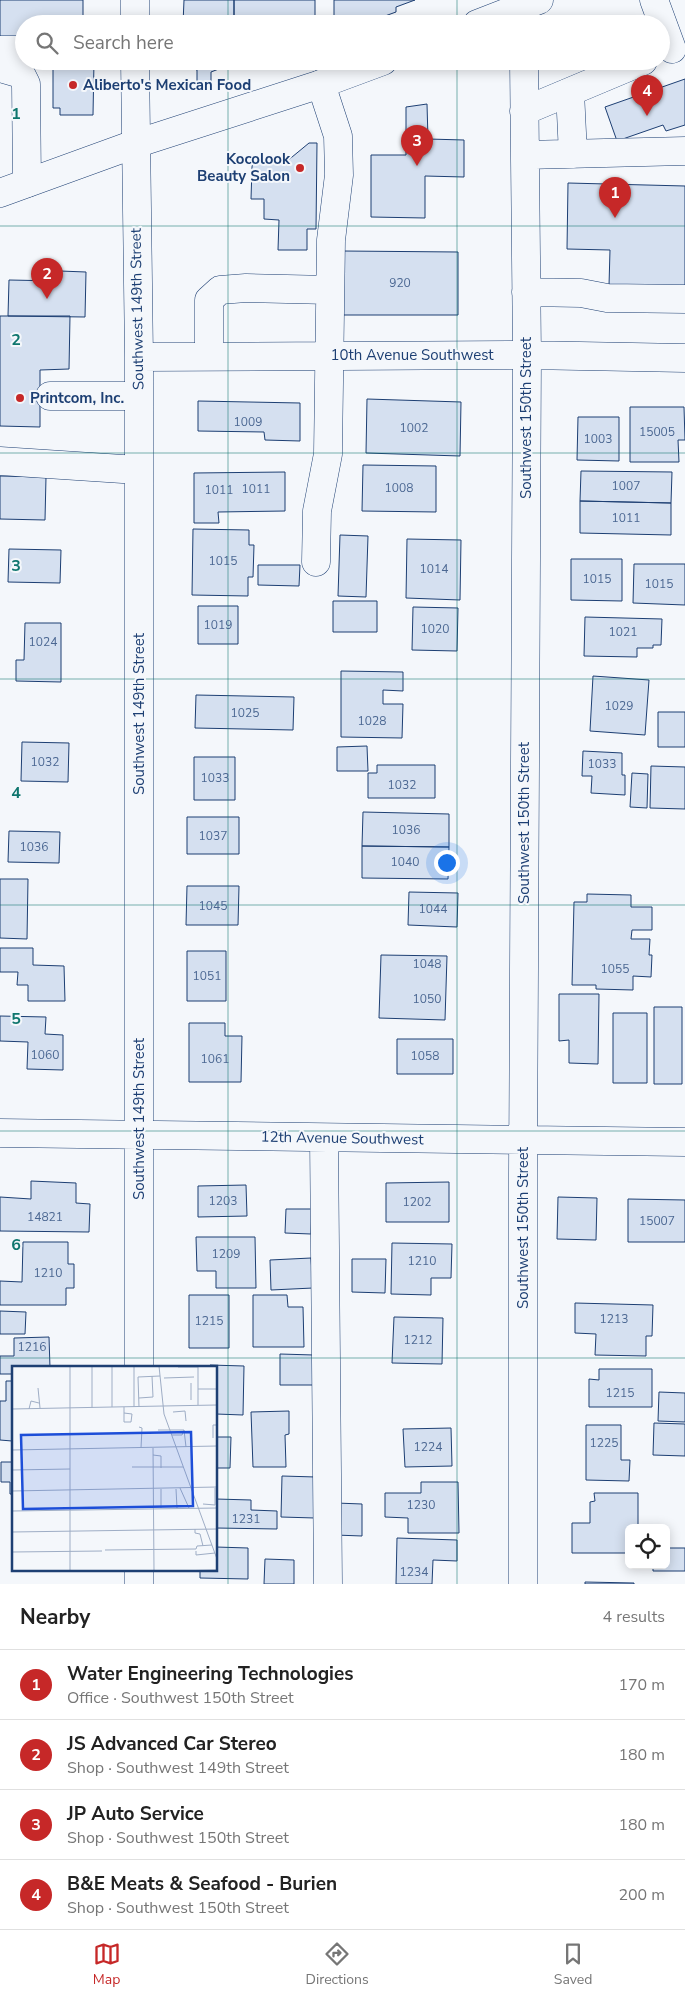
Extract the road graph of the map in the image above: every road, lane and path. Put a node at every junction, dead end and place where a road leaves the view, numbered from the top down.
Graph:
1 (136, 0) edge
2 (654, 0) edge
3 (527, 7) edge
4 (135, 15) edge
5 (503, 15) edge
6 (660, 15) edge
7 (0, 50) edge
8 (15, 50) edge
9 (0, 68) edge
10 (135, 70) edge
11 (359, 70) edge
12 (524, 70) edge
13 (622, 70) edge
14 (321, 84) junction
15 (570, 92) junction
16 (524, 111) junction
17 (135, 144) junction
18 (685, 151) edge
19 (573, 154) junction
20 (525, 155) junction
21 (27, 183) junction
22 (0, 193) edge
23 (330, 290) junction
24 (526, 292) junction
25 (685, 299) edge
26 (527, 355) junction
27 (209, 356) junction
28 (328, 356) junction
29 (139, 357) junction
30 (685, 358) edge
31 (50, 396) dead end
32 (138, 396) junction
33 (0, 461) edge
34 (138, 470) junction
35 (316, 562) dead end
36 (0, 1133) edge
37 (139, 1136) junction
38 (324, 1138) junction
39 (523, 1140) junction
40 (685, 1142) edge
41 (139, 1366) edge
42 (328, 1584) edge
43 (523, 1584) edge

1 - 4 street
2 - 6 street
3 - 5 street
7 - 8 street
9 - 21 street
10 - 17 street, Southwest 149th Street
11 - 14 street
12 - 16 street, Southwest 150th Street
13 - 15 street
14 - 17 street
14 - 23 street
15 - 16 street
15 - 19 street
16 - 20 street, Southwest 150th Street
17 - 21 street
17 - 29 street, Southwest 149th Street
18 - 19 street
19 - 20 street
20 - 24 street, Southwest 150th Street
21 - 22 street
23 - 27 street
23 - 28 street
24 - 25 street
24 - 26 street, Southwest 150th Street
26 - 28 street, 10th Avenue Southwest
26 - 30 street, 10th Avenue Southwest
26 - 39 street, Southwest 150th Street
27 - 28 street, 10th Avenue Southwest
27 - 29 street, 10th Avenue Southwest
28 - 35 street
29 - 32 street, Southwest 149th Street
31 - 32 street
32 - 34 street, Southwest 149th Street
33 - 34 street
34 - 37 street, Southwest 149th Street
36 - 37 street, 12th Avenue Southwest
37 - 38 street, 12th Avenue Southwest
37 - 41 street, Southwest 149th Street
38 - 39 street, 12th Avenue Southwest
38 - 42 street
39 - 40 street, 12th Avenue Southwest
39 - 43 street, Southwest 150th Street

